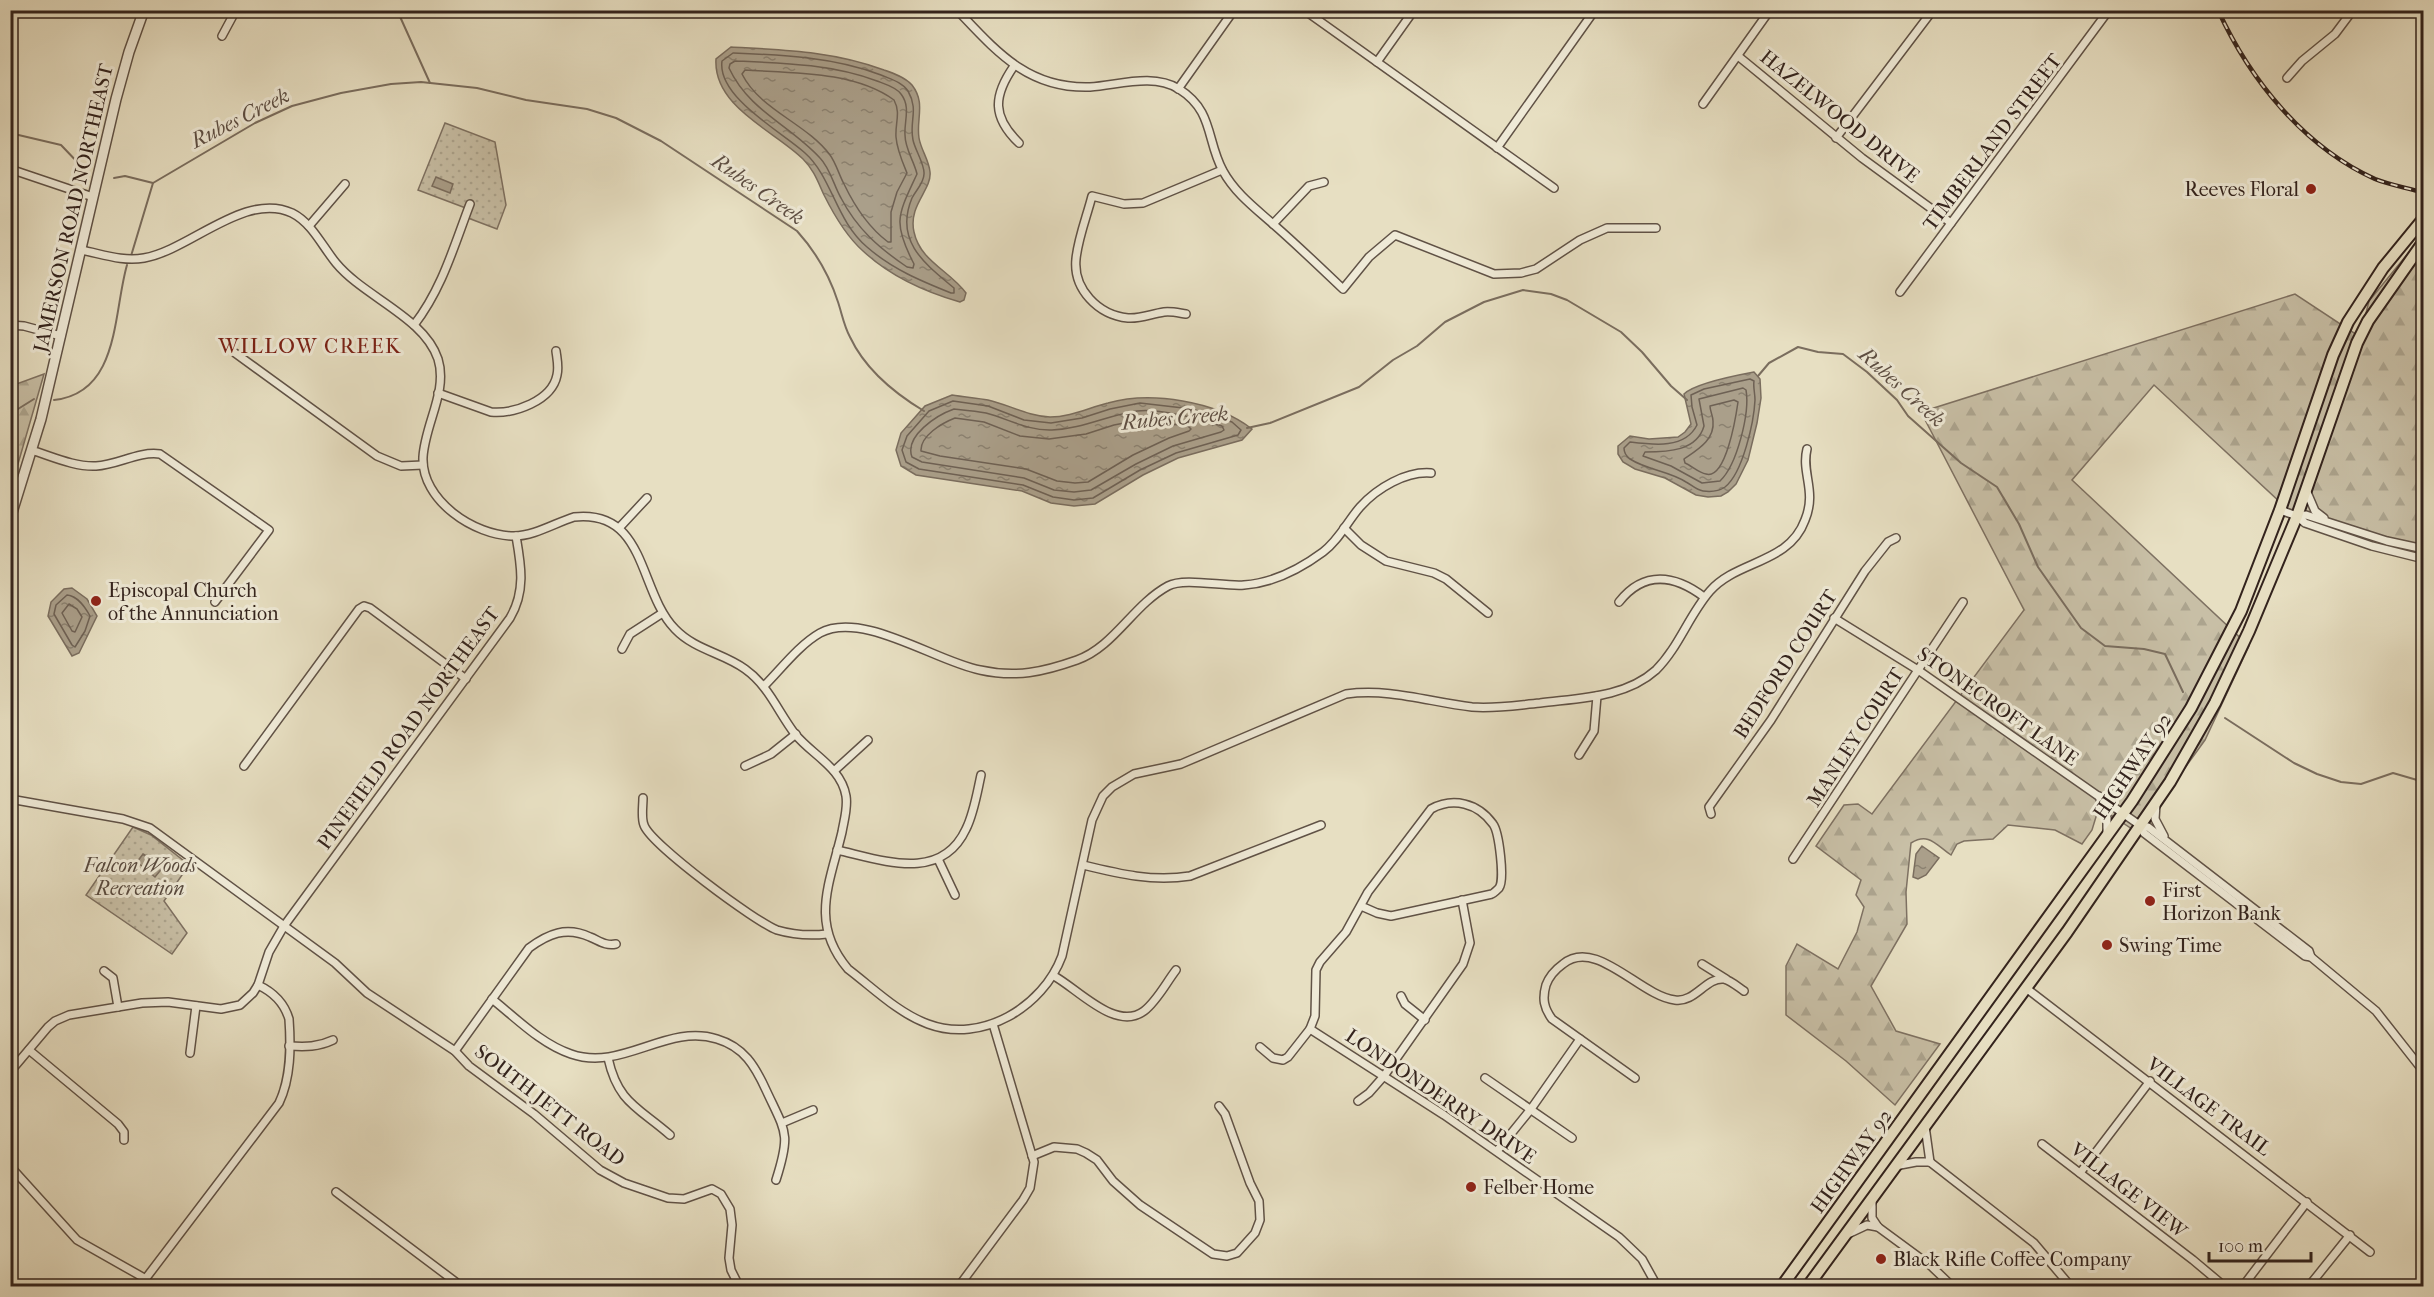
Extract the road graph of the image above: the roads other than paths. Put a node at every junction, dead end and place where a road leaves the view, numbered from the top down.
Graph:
1 (144, 10) edge
2 (236, 10) edge
3 (957, 10) edge
4 (1234, 10) edge
5 (1304, 10) edge
6 (1414, 10) edge
7 (1595, 10) edge
8 (1770, 10) edge
9 (1933, 10) edge
10 (2109, 10) edge
11 (2353, 10) edge
12 (222, 36) dead end
13 (1738, 56) junction
14 (1377, 62) junction
15 (1014, 66) junction
16 (2287, 78) dead end
17 (1178, 88) junction
18 (1703, 104) dead end
19 (1836, 138) junction
20 (1019, 143) dead end
21 (1497, 148) junction
22 (10, 169) edge
23 (1222, 170) junction
24 (1324, 182) dead end
25 (345, 184) dead end
26 (1554, 188) dead end
27 (93, 197) junction
28 (470, 204) dead end
29 (2424, 218) edge
30 (1951, 223) junction
31 (1273, 224) junction
32 (309, 226) junction
33 (1656, 228) dead end
34 (2424, 241) edge
35 (2400, 247) junction
36 (81, 249) junction
37 (2413, 255) junction
38 (1900, 292) dead end
39 (1186, 314) dead end
40 (10, 325) edge
41 (414, 325) junction
42 (61, 336) junction
43 (556, 351) dead end
44 (235, 353) dead end
45 (438, 393) junction
46 (1807, 449) dead end
47 (31, 450) junction
48 (423, 465) junction
49 (1431, 472) dead end
50 (2306, 490) junction
51 (647, 498) dead end
52 (2280, 510) junction
53 (2297, 516) junction
54 (10, 519) edge
55 (2329, 521) junction
56 (619, 528) junction
57 (1344, 528) junction
58 (516, 536) junction
59 (1896, 538) dead end
60 (2424, 549) edge
61 (2424, 559) edge
62 (1704, 597) junction
63 (215, 602) dead end
64 (1619, 602) dead end
65 (1963, 602) dead end
66 (1488, 613) dead end
67 (662, 614) junction
68 (1834, 618) junction
69 (622, 649) dead end
70 (1918, 670) junction
71 (466, 679) junction
72 (764, 686) junction
73 (1597, 696) junction
74 (796, 734) junction
75 (868, 740) dead end
76 (1579, 755) dead end
77 (244, 766) dead end
78 (745, 766) dead end
79 (834, 771) junction
80 (981, 775) dead end
81 (2099, 796) junction
82 (10, 799) edge
83 (643, 801) dead end
84 (2156, 804) junction
85 (2124, 813) junction
86 (1711, 814) dead end
87 (1321, 825) dead end
88 (2141, 826) junction
89 (2106, 838) junction
90 (2167, 841) junction
91 (837, 850) junction
92 (938, 859) junction
93 (1793, 859) dead end
94 (1083, 865) junction
95 (955, 896) dead end
96 (1462, 900) junction
97 (1361, 906) junction
98 (284, 926) junction
99 (827, 934) junction
100 (616, 944) dead end
101 (2311, 957) junction
102 (1701, 964) dead end
103 (1176, 970) dead end
104 (104, 971) dead end
105 (1054, 976) junction
106 (1726, 979) junction
107 (258, 985) junction
108 (2026, 988) junction
109 (1744, 991) dead end
110 (1401, 996) dead end
111 (492, 999) junction
112 (196, 1006) junction
113 (118, 1007) junction
114 (1425, 1020) junction
115 (993, 1024) junction
116 (1310, 1029) junction
117 (1580, 1039) junction
118 (333, 1040) dead end
119 (290, 1046) junction
120 (1260, 1047) dead end
121 (29, 1050) junction
122 (455, 1051) junction
123 (190, 1053) dead end
124 (608, 1058) junction
125 (10, 1072) edge
126 (2424, 1072) edge
127 (1384, 1076) junction
128 (1485, 1078) dead end
129 (1635, 1078) dead end
130 (2150, 1081) junction
131 (1358, 1101) dead end
132 (1219, 1106) dead end
133 (1531, 1109) junction
134 (813, 1110) dead end
135 (782, 1123) junction
136 (1925, 1126) junction
137 (670, 1135) dead end
138 (1572, 1138) dead end
139 (124, 1140) dead end
140 (2042, 1144) dead end
141 (1497, 1151) junction
142 (1032, 1156) junction
143 (1930, 1162) junction
144 (10, 1166) edge
145 (1895, 1166) junction
146 (2080, 1173) junction
147 (776, 1180) dead end
148 (336, 1192) dead end
149 (1872, 1199) junction
150 (2307, 1202) junction
151 (1878, 1227) junction
152 (2350, 1235) junction
153 (1844, 1237) junction
154 (2370, 1252) dead end
155 (146, 1280) junction
156 (1947, 1285) edge
157 (140, 1287) edge
158 (461, 1287) edge
159 (739, 1287) edge
160 (959, 1287) edge
161 (1657, 1287) edge
162 (1782, 1287) edge
163 (1808, 1287) edge
164 (2068, 1287) edge
165 (2224, 1287) edge
166 (2243, 1287) edge
167 (2309, 1287) edge

1 - 27 street, JAMERSON ROAD NORTHEAST
2 - 12 street
3 - 15 street
4 - 17 street
5 - 14 street
6 - 14 street
7 - 21 street
8 - 13 street
9 - 19 street
10 - 30 street, TIMBERLAND STREET
11 - 16 street
13 - 18 street
13 - 19 street, HAZELWOOD DRIVE
14 - 21 street
15 - 17 street
15 - 20 street
17 - 23 street
19 - 30 street, HAZELWOOD DRIVE
21 - 26 street
22 - 27 street
23 - 31 street
23 - 39 street
24 - 31 street
25 - 32 street
27 - 36 street, JAMERSON ROAD NORTHEAST
28 - 41 street
29 - 35 main road, HIGHWAY 92
30 - 38 street, TIMBERLAND STREET
31 - 33 street
32 - 36 street
32 - 41 street
34 - 37 main road, HIGHWAY 92
35 - 37 main road
35 - 52 main road, HIGHWAY 92
36 - 42 street, JAMERSON ROAD NORTHEAST
37 - 50 main road, HIGHWAY 92
40 - 42 street
41 - 45 street
42 - 47 street, JAMERSON ROAD NORTHEAST
43 - 45 street
44 - 48 street
45 - 48 street
46 - 62 street
47 - 54 street, JAMERSON ROAD NORTHEAST
47 - 63 street
48 - 58 street
49 - 57 street
50 - 53 main road, HIGHWAY 92
50 - 55 street
51 - 56 street
52 - 53 street
52 - 85 main road, HIGHWAY 92
53 - 55 street
53 - 61 street
53 - 84 main road, HIGHWAY 92
55 - 60 street
56 - 58 street
56 - 67 street
57 - 66 street
57 - 72 street
58 - 71 street, PINEFIELD ROAD NORTHEAST
59 - 68 street, BEDFORD COURT
62 - 64 street
62 - 73 street
65 - 70 street, MANLEY COURT
67 - 69 street
67 - 72 street
68 - 70 street, STONECROFT LANE
68 - 86 street, BEDFORD COURT
70 - 81 street, STONECROFT LANE
70 - 93 street, MANLEY COURT
71 - 77 street
71 - 98 street, PINEFIELD ROAD NORTHEAST
72 - 74 street
73 - 76 street
73 - 94 street
74 - 78 street
74 - 79 street
75 - 79 street
79 - 91 street
80 - 92 street
81 - 85 street, STONECROFT LANE
81 - 89 street
82 - 98 street, SOUTH JETT ROAD
83 - 99 street
84 - 88 main road, HIGHWAY 92
84 - 90 street
85 - 88 street, STONECROFT LANE
85 - 89 main road, HIGHWAY 92
87 - 94 street
88 - 90 street
88 - 101 street
88 - 108 main road, HIGHWAY 92
89 - 162 main road, HIGHWAY 92
90 - 101 street
91 - 92 street
91 - 99 street
92 - 95 street
94 - 105 street
96 - 97 street
96 - 97 street
96 - 114 street
97 - 116 street
98 - 107 street, PINEFIELD ROAD NORTHEAST
98 - 122 street, SOUTH JETT ROAD
99 - 115 street
100 - 111 street
101 - 126 street
102 - 106 street
103 - 105 street
104 - 113 street
105 - 115 street
106 - 109 street
106 - 117 street
107 - 112 street
107 - 119 street
108 - 130 street, VILLAGE TRAIL
108 - 136 main road, HIGHWAY 92
110 - 114 street
111 - 122 street
111 - 124 street
112 - 113 street
112 - 123 street
113 - 121 street
114 - 127 street
115 - 142 street
116 - 120 street
116 - 127 street, LONDONDERRY DRIVE
117 - 129 street
117 - 133 street
118 - 119 street
119 - 155 street
121 - 125 street
121 - 139 street
122 - 159 street, SOUTH JETT ROAD
124 - 135 street
124 - 137 street
127 - 131 street
127 - 141 street, LONDONDERRY DRIVE
128 - 133 street
130 - 146 street
130 - 150 street, VILLAGE TRAIL
132 - 142 street
133 - 138 street
133 - 141 street
134 - 135 street
135 - 147 street
136 - 143 street
136 - 145 main road, HIGHWAY 92
140 - 146 street, VILLAGE VIEW
141 - 161 street, LONDONDERRY DRIVE
142 - 160 street
143 - 145 street
143 - 164 street
144 - 155 street
145 - 149 main road, HIGHWAY 92
146 - 165 street, VILLAGE VIEW
148 - 158 street
149 - 151 street
149 - 153 main road, HIGHWAY 92
150 - 152 street, VILLAGE TRAIL
150 - 166 street
151 - 153 street
151 - 156 street
152 - 154 street, VILLAGE TRAIL
152 - 167 street
153 - 163 main road, HIGHWAY 92
155 - 157 street

